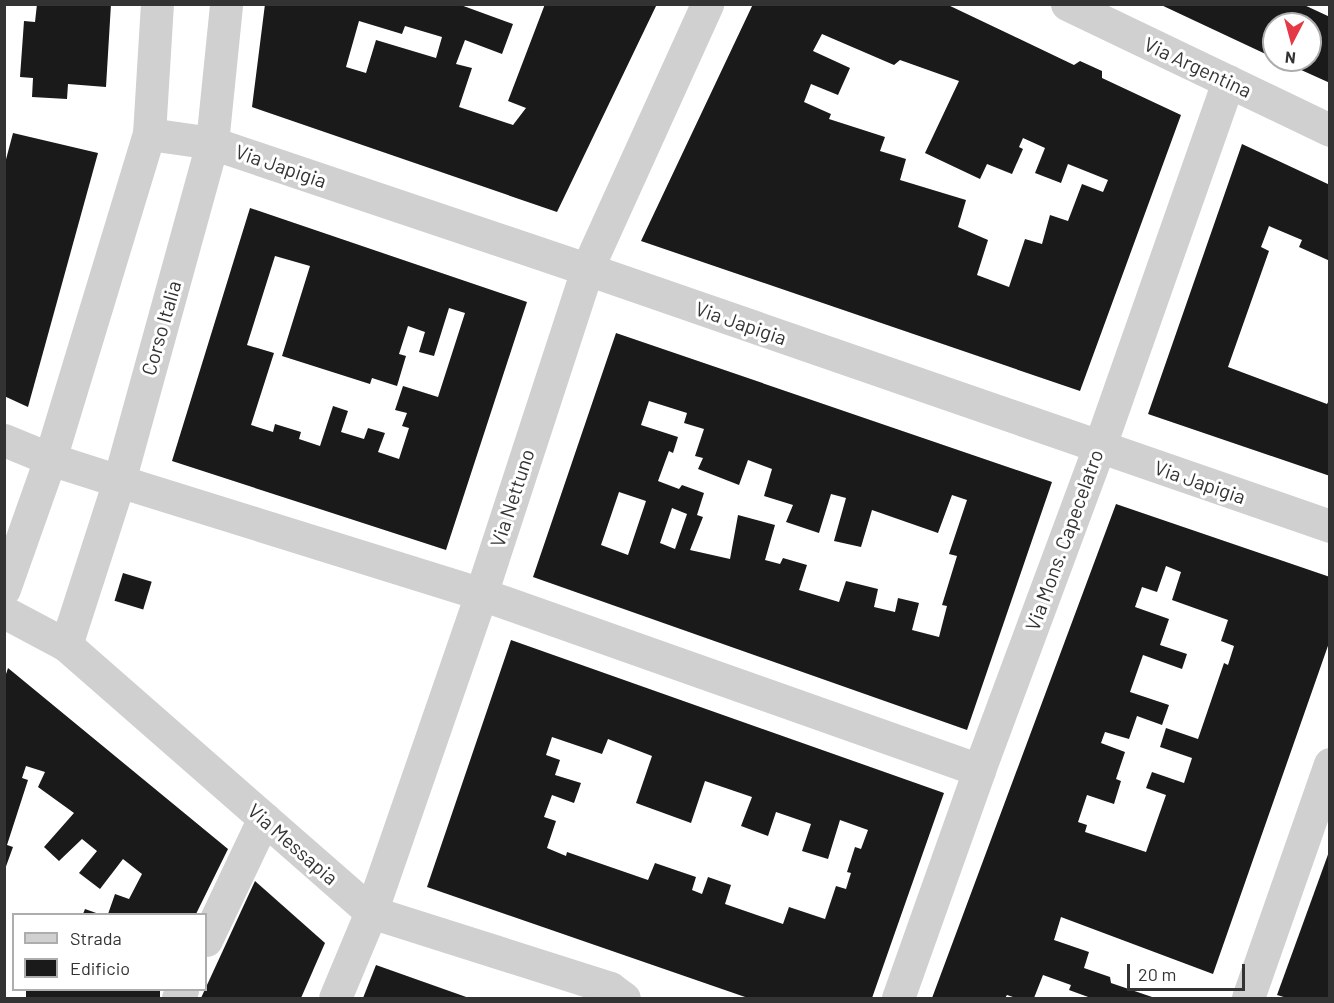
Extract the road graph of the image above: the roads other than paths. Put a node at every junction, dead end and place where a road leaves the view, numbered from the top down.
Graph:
1 (157, 4) edge
2 (226, 4) edge
3 (707, 4) edge
4 (1067, 4) edge
5 (1228, 81) junction
6 (1329, 130) edge
7 (148, 134) junction
8 (212, 143) junction
9 (587, 268) junction
10 (4, 440) edge
11 (1099, 448) junction
12 (50, 459) junction
13 (119, 481) junction
14 (1329, 526) edge
15 (4, 589) edge
16 (481, 594) junction
17 (4, 612) edge
18 (66, 645) junction
19 (1329, 764) edge
20 (979, 770) junction
21 (264, 818) junction
22 (371, 912) junction
23 (207, 938) edge
24 (335, 999) edge
25 (624, 999) edge
26 (898, 999) edge
27 (1248, 999) edge

1 - 7 street
2 - 8 street, Corso Italia
3 - 9 street, Via Nettuno
4 - 5 street, Via Argentina
5 - 6 street, Via Argentina
5 - 11 street, Via Mons. Capecelatro
7 - 8 street, Via Japigia
7 - 12 street
8 - 9 street, Via Japigia
8 - 13 street, Corso Italia
9 - 11 street, Via Japigia
9 - 16 street, Via Nettuno
10 - 12 street
11 - 14 street, Via Japigia
11 - 20 street, Via Mons. Capecelatro
12 - 13 street
12 - 15 street
13 - 16 street
13 - 18 street, Corso Italia
16 - 20 street
16 - 22 street, Via Nettuno
17 - 18 street, Via Messapia
18 - 21 street, Via Messapia
19 - 27 street
20 - 26 street, Via Mons. Capecelatro
21 - 22 street, Via Messapia
21 - 23 street
22 - 24 street, Via Nettuno
22 - 25 street, Via Messapia

